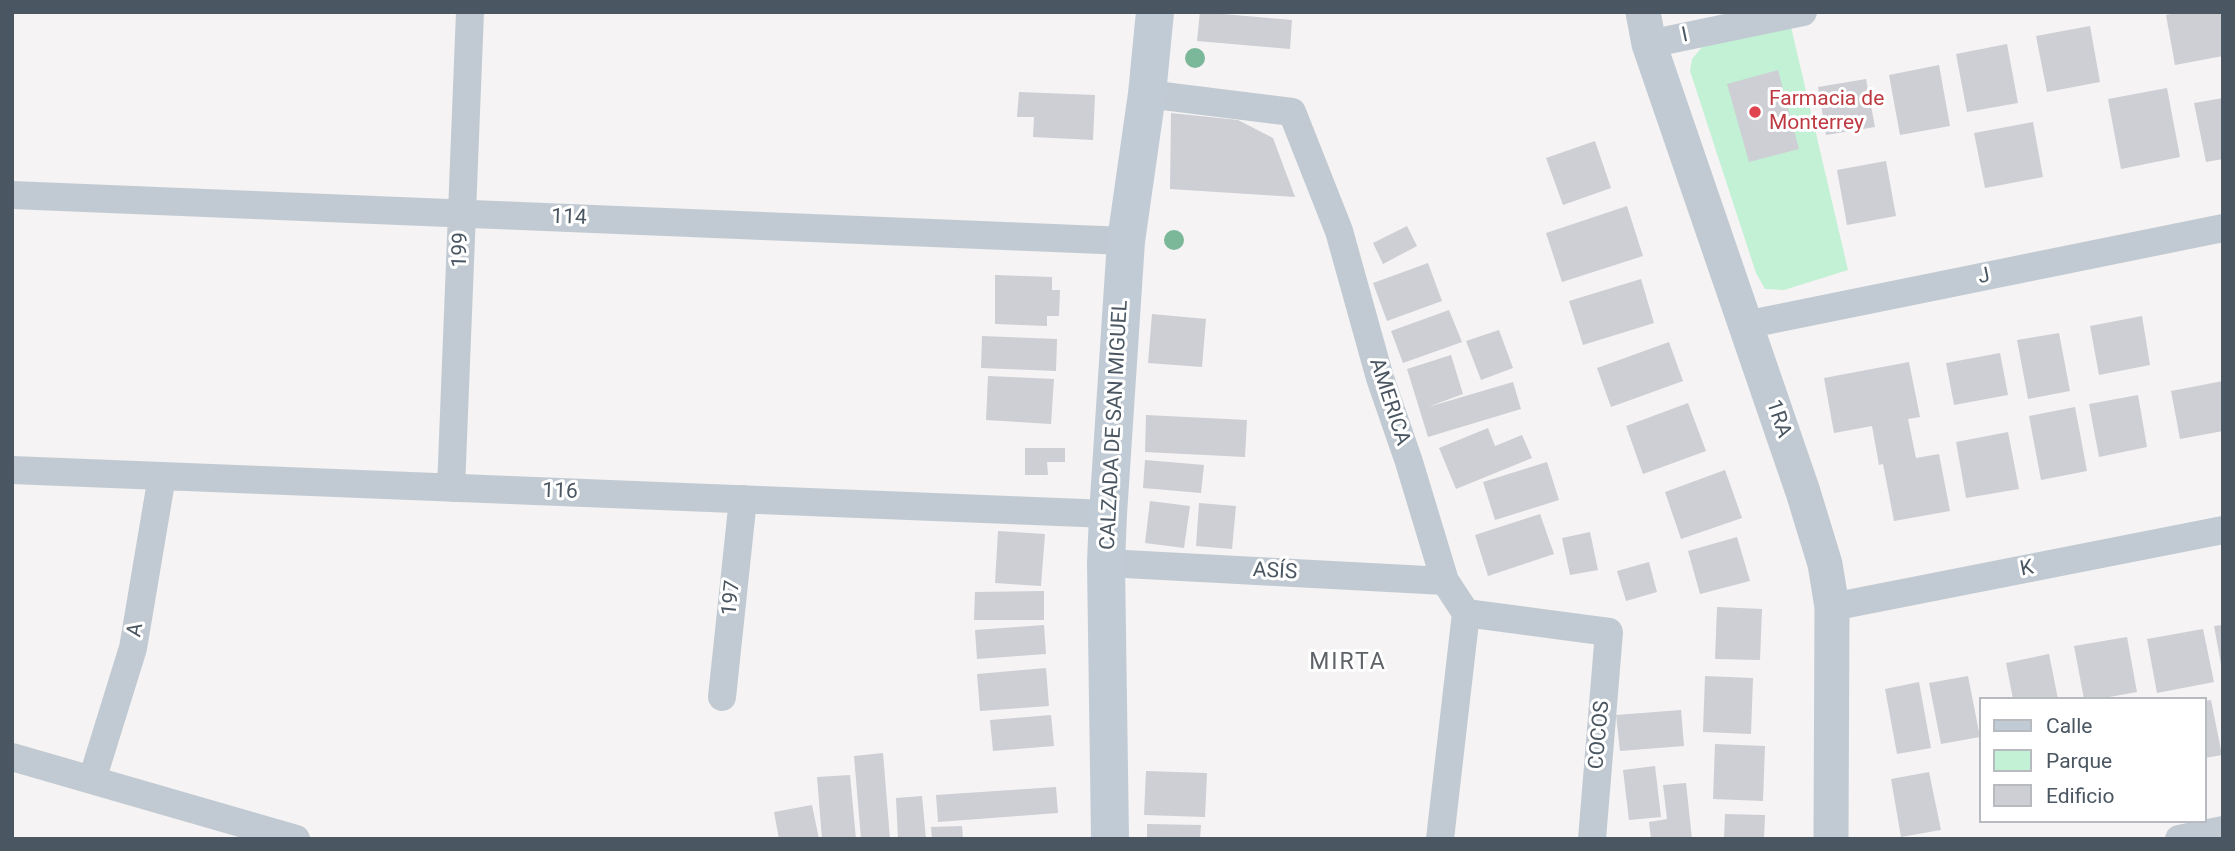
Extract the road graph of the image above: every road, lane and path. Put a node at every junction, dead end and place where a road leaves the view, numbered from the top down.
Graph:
1 (470, 12) edge
2 (1155, 12) edge
3 (1803, 12) edge
4 (1646, 28) edge
5 (1147, 94) junction
6 (12, 195) edge
7 (462, 213) junction
8 (2223, 228) edge
9 (1126, 240) junction
10 (1745, 325) junction
11 (12, 470) edge
12 (162, 476) junction
13 (452, 488) junction
14 (743, 499) junction
15 (1108, 514) junction
16 (2223, 530) edge
17 (1106, 564) junction
18 (1445, 581) junction
19 (1832, 607) junction
20 (1466, 613) junction
21 (722, 697) dead end
22 (12, 757) edge
23 (92, 780) junction
24 (2223, 830) edge
25 (296, 839) edge
26 (1110, 839) edge
27 (1440, 839) edge
28 (1592, 839) edge
29 (1831, 839) edge
30 (2179, 839) edge

1 - 7 street, 199
2 - 5 main road, CALZADA DE SAN MIGUEL
3 - 4 street, I
4 - 10 street, 1RA
5 - 9 main road, CALZADA DE SAN MIGUEL
5 - 18 street, AMERICA
6 - 7 street, 114
7 - 9 street, 114
7 - 13 street, 199
8 - 10 street, J
9 - 15 main road, CALZADA DE SAN MIGUEL
10 - 19 street, 1RA
11 - 12 street, 116
12 - 13 street, 116
12 - 23 street, A
13 - 14 street, 116
14 - 15 street, 116
14 - 21 street, 197
15 - 17 main road, CALZADA DE SAN MIGUEL
16 - 19 street, K
17 - 18 street, ASÍS
17 - 26 main road, CALZADA DE SAN MIGUEL
18 - 20 street, AMERICA
19 - 29 street, 1RA
20 - 27 street
20 - 28 street, COCOS
22 - 23 street
23 - 25 street
24 - 30 street

